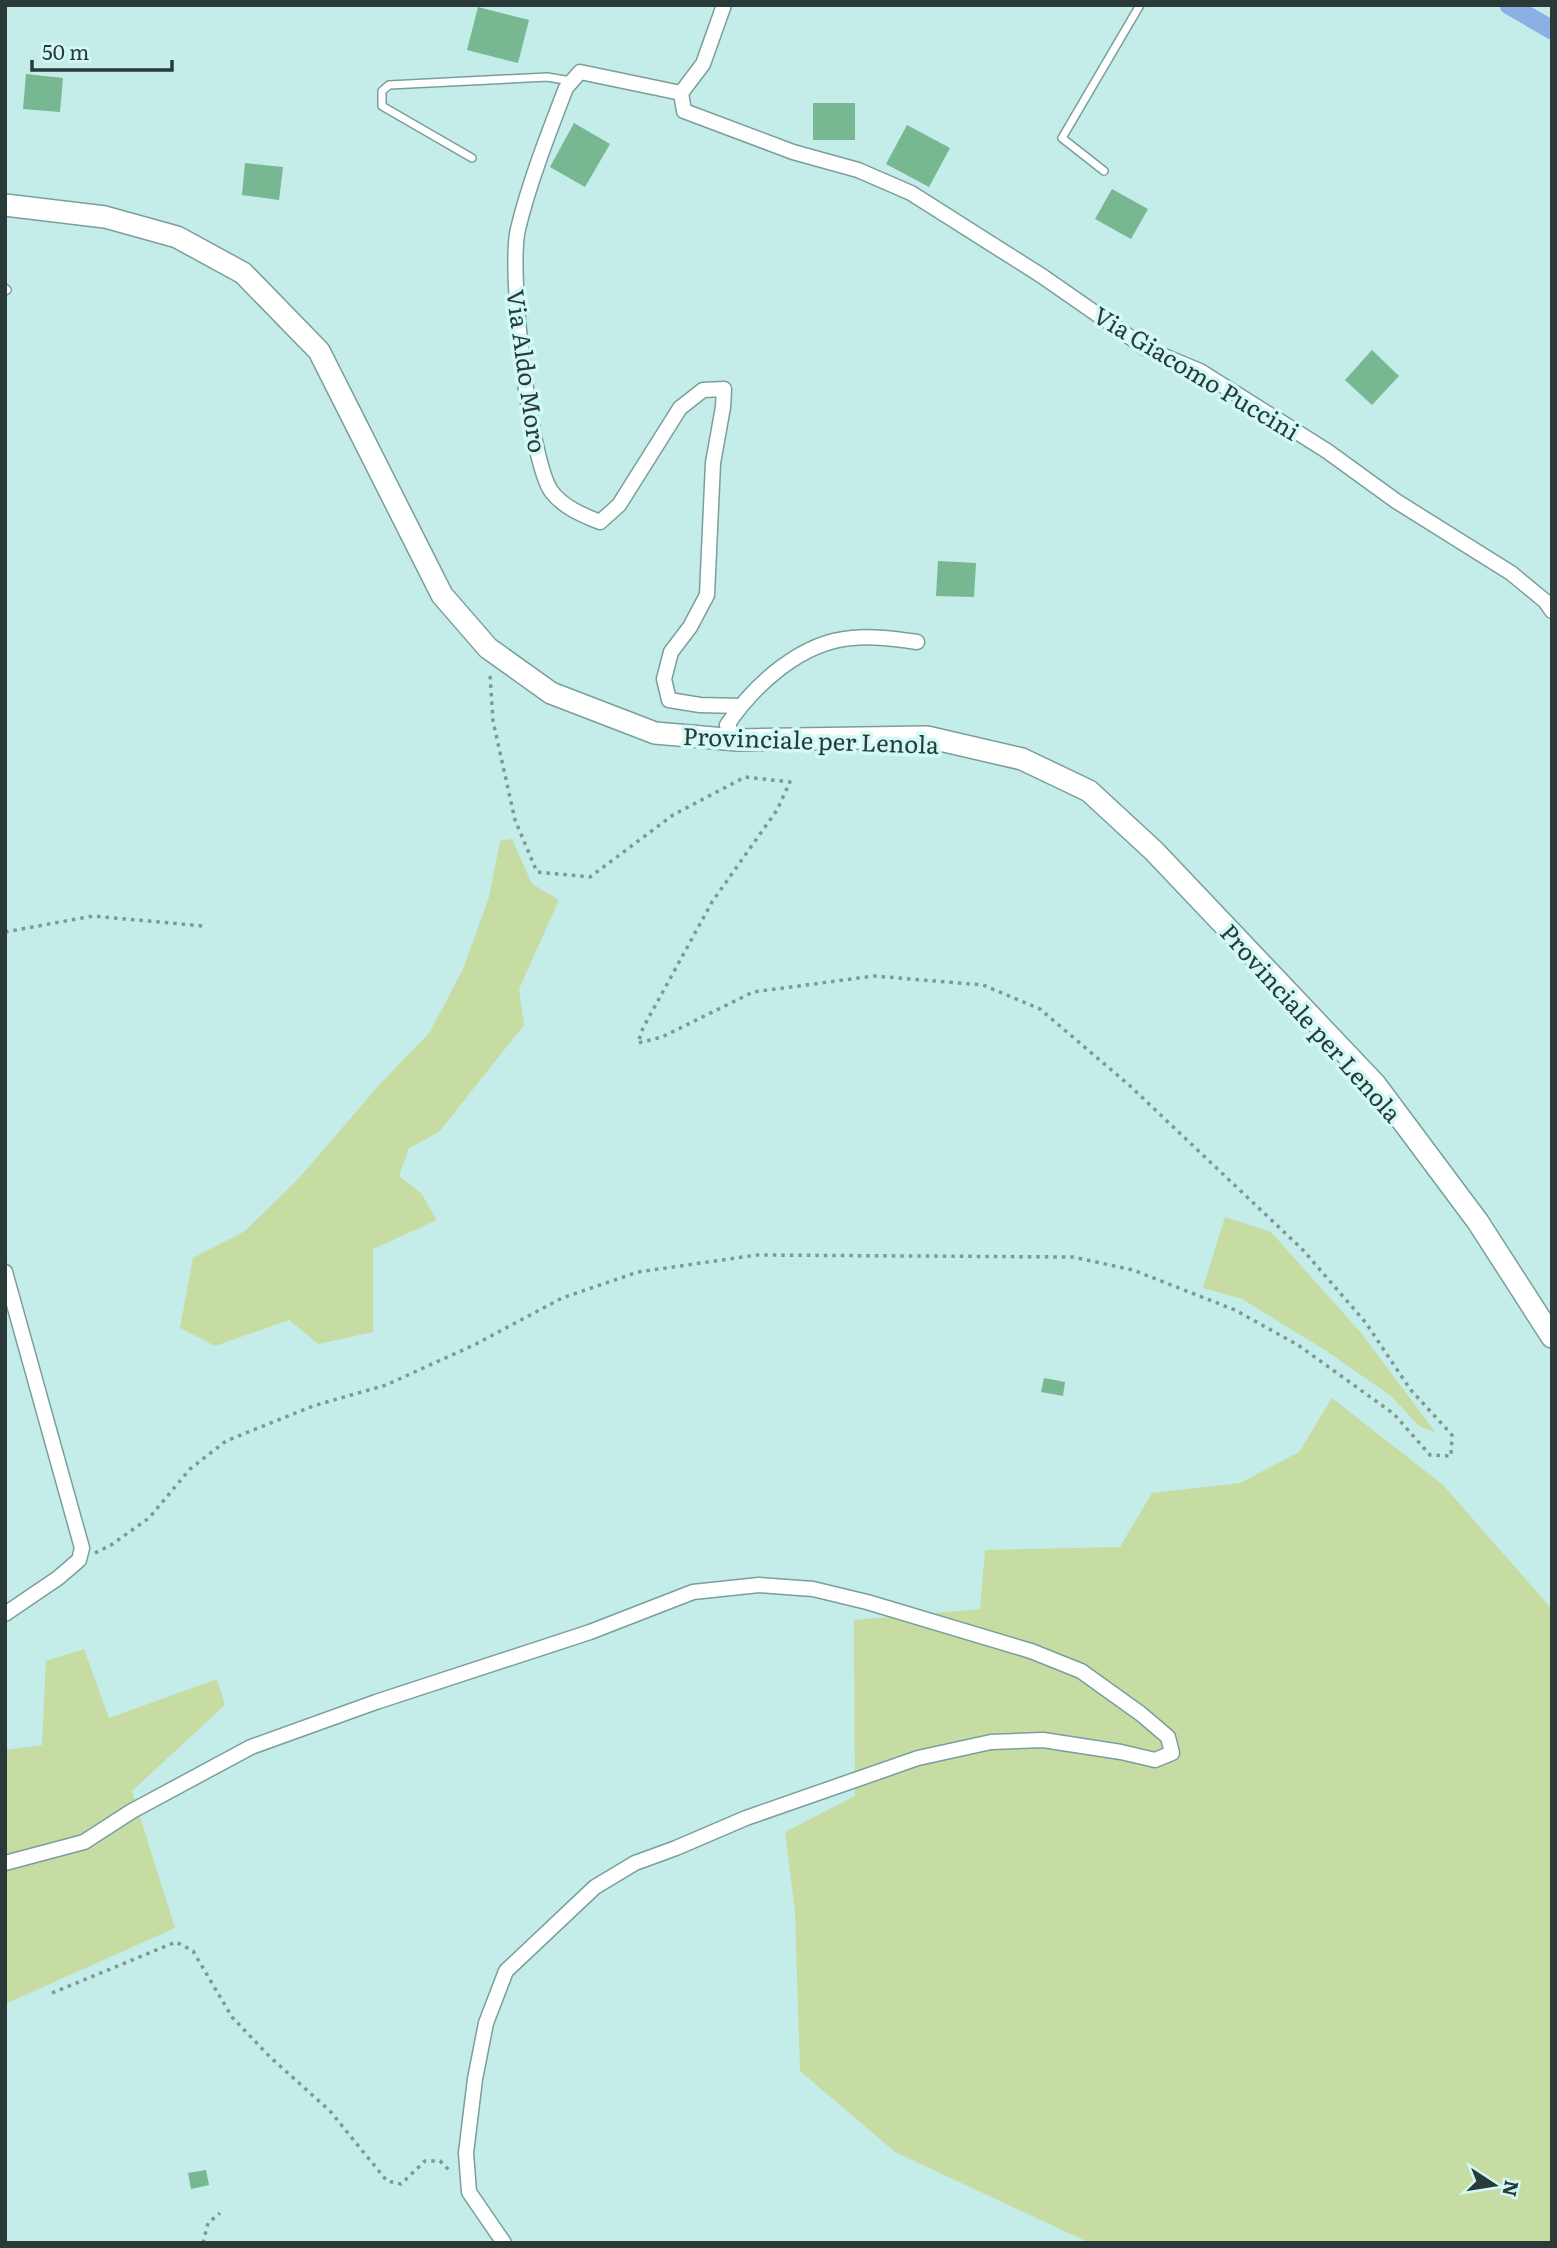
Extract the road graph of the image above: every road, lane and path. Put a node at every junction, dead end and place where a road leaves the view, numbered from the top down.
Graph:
1 (724, 5) edge
2 (1140, 5) edge
3 (572, 81) junction
4 (681, 93) junction
5 (472, 158) dead end
6 (1104, 171) dead end
7 (5, 205) edge
8 (1552, 611) edge
9 (917, 642) dead end
10 (488, 648) junction
11 (740, 706) junction
12 (737, 740) junction
13 (203, 926) dead end
14 (5, 932) edge
15 (5, 1272) edge
16 (1552, 1337) edge
17 (79, 1560) junction
18 (5, 1614) edge
19 (5, 1863) edge
20 (52, 1993) dead end
21 (469, 2192) junction
22 (220, 2213) dead end
23 (203, 2243) edge
24 (503, 2243) edge

1 - 4 street
2 - 6 lane
3 - 4 street
3 - 5 lane
3 - 11 street, Via Aldo Moro
4 - 8 street, Via Giacomo Puccini
7 - 10 main road, Provinciale per Lenola
9 - 11 street
10 - 12 main road, Provinciale per Lenola
10 - 17 path
11 - 12 street
12 - 16 main road, Provinciale per Lenola
13 - 14 path
15 - 17 street
17 - 18 street
19 - 21 street
20 - 21 path
21 - 24 street
22 - 23 path

